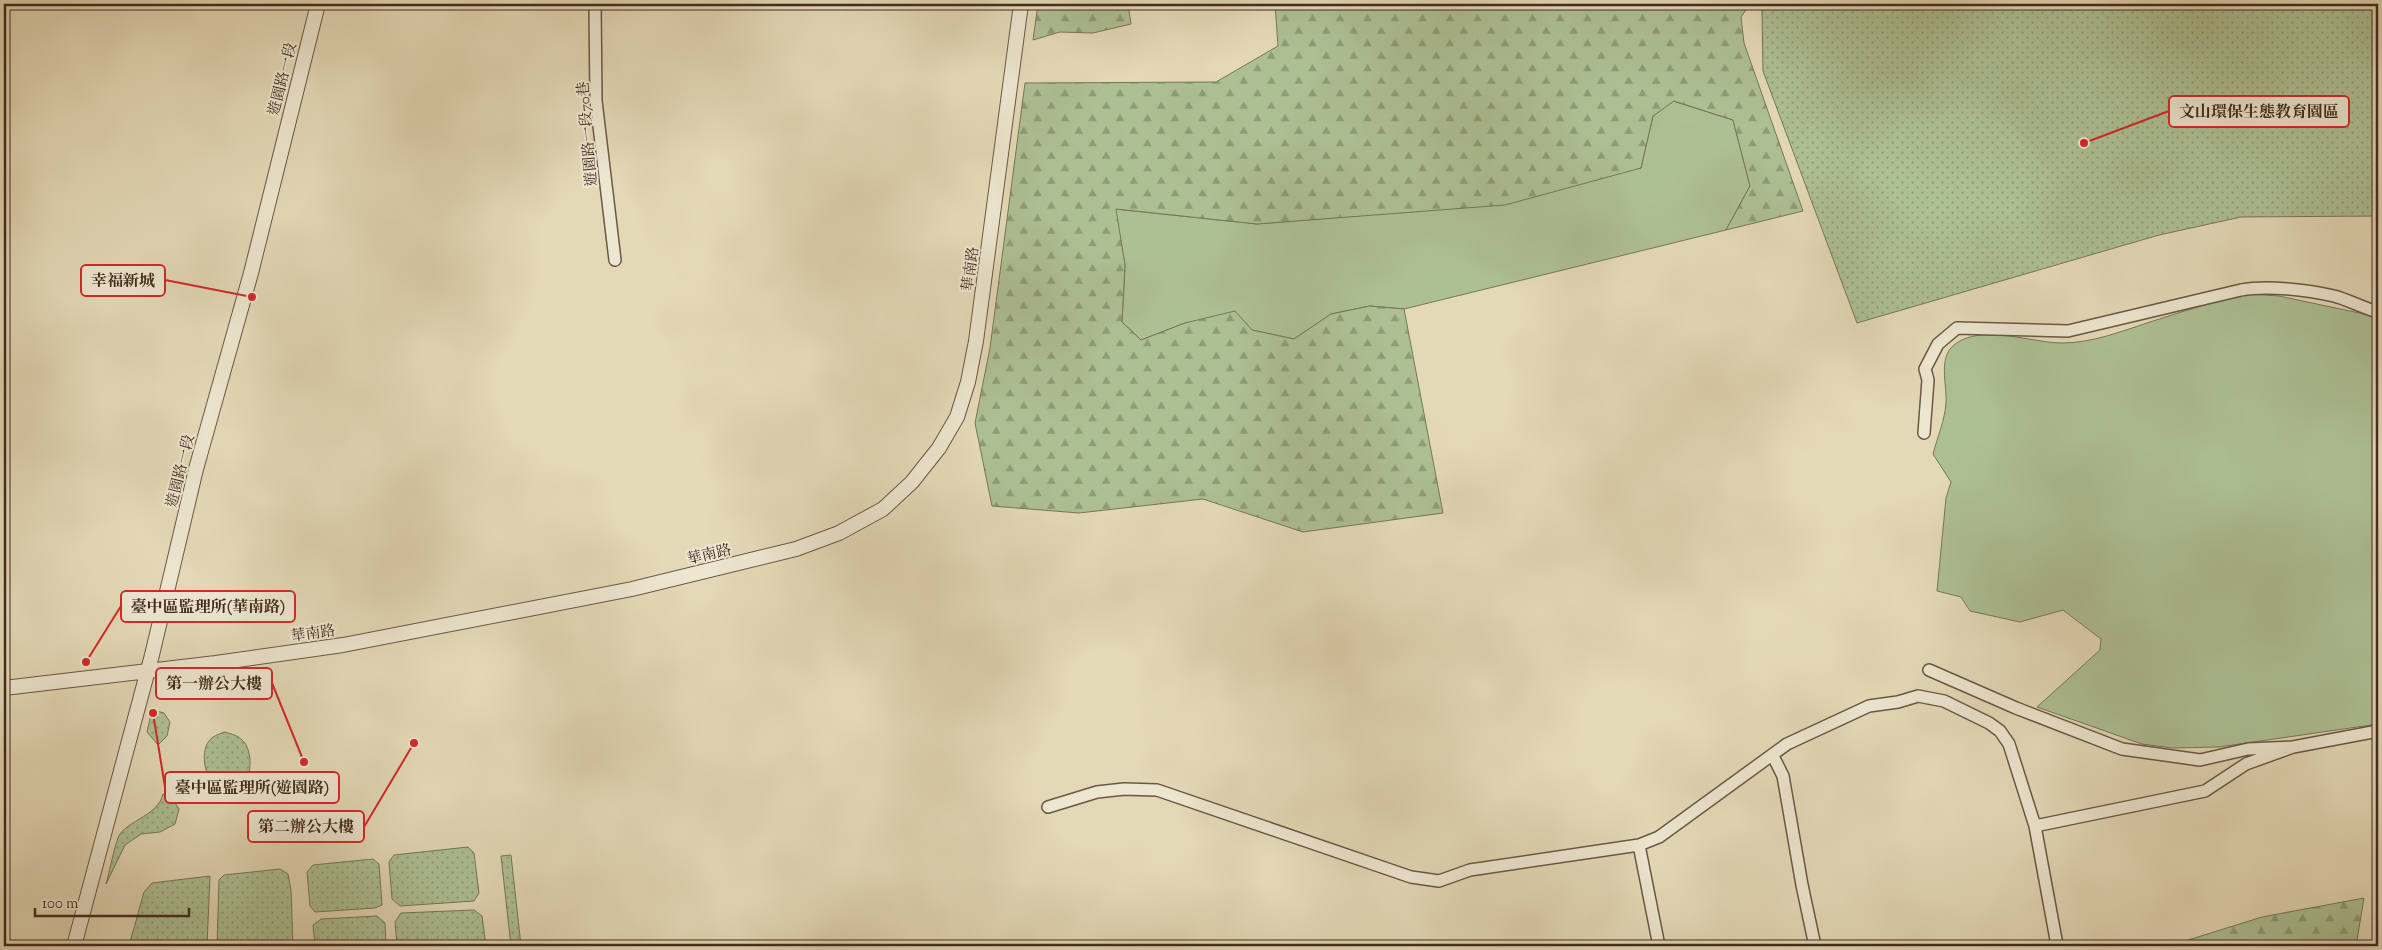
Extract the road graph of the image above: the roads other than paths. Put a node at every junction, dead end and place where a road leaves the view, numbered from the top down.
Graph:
1 (318, 4) edge
2 (595, 4) edge
3 (1021, 4) edge
4 (614, 260) dead end
5 (2378, 312) edge
6 (1924, 433) dead end
7 (1929, 670) dead end
8 (147, 671) junction
9 (4, 688) edge
10 (2378, 731) edge
11 (2293, 747) junction
12 (1773, 756) junction
13 (1048, 807) dead end
14 (2035, 826) junction
15 (1639, 846) junction
16 (2057, 945) edge
17 (74, 946) edge
18 (1659, 946) edge
19 (1815, 946) edge

1 - 8 street, 遊園路一段
2 - 4 street, 遊園路一段70巷
3 - 8 street, 華南路
5 - 6 street
7 - 11 street
8 - 9 street, 華南路
8 - 17 street, 遊園路一段
10 - 11 street
11 - 14 street
12 - 14 street
12 - 15 street
12 - 19 street
13 - 15 street
14 - 16 street
15 - 18 street

